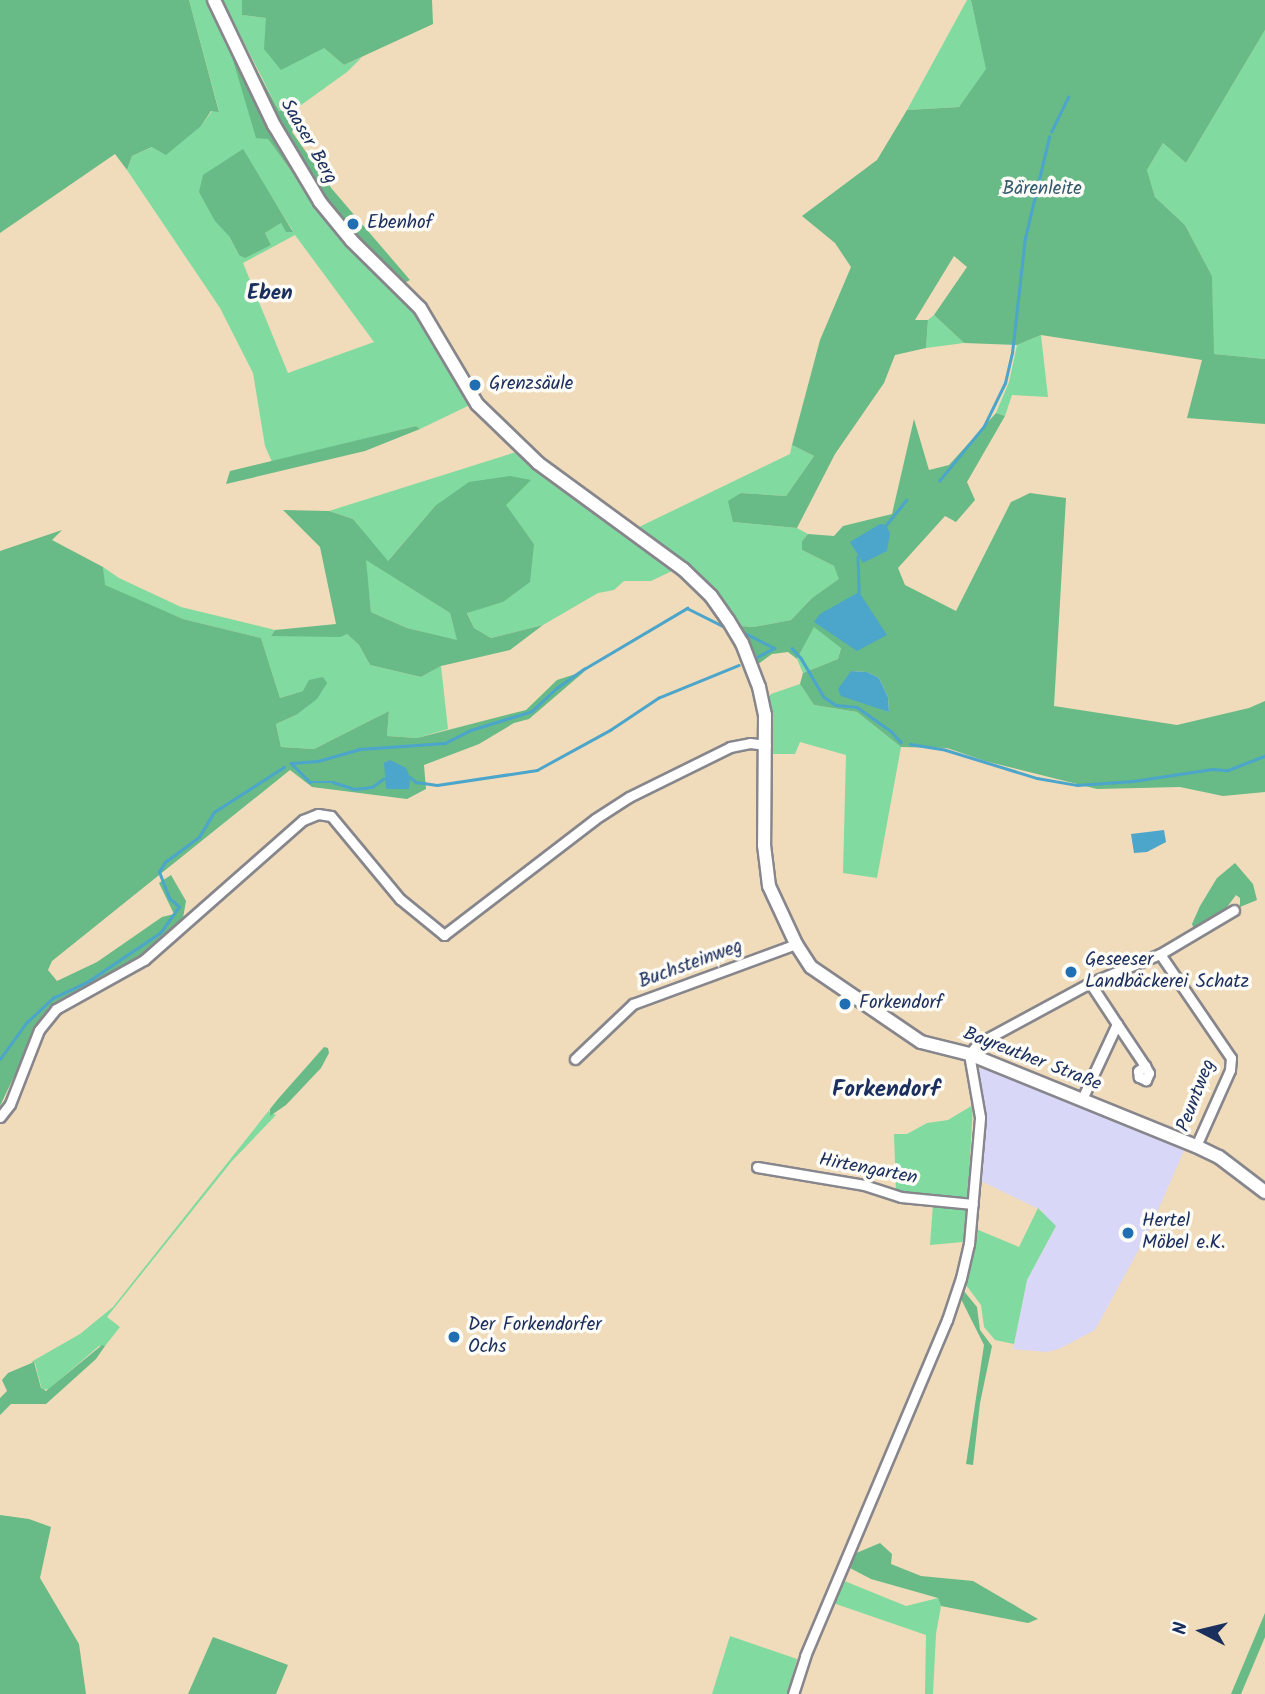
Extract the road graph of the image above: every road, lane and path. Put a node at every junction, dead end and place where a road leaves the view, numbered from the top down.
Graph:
1 (214, 0) edge
2 (491, 420) joint
3 (766, 745) junction
4 (1234, 910) dead end
5 (796, 944) junction
6 (1160, 954) junction
7 (1090, 984) junction
8 (1117, 1024) junction
9 (969, 1054) junction
10 (575, 1059) dead end
11 (1145, 1066) dead end
12 (1082, 1099) junction
13 (0, 1117) edge
14 (1196, 1146) junction
15 (757, 1167) dead end
16 (1265, 1192) edge
17 (973, 1204) junction
18 (793, 1694) edge

1 - 2 street, Saaser Berg
2 - 3 street, Bayreuther Straße
3 - 5 street, Bayreuther Straße
3 - 13 street
4 - 6 street
5 - 9 street, Bayreuther Straße
5 - 10 street, Buchsteinweg
6 - 7 street
6 - 14 street, Peuntweg
7 - 8 street
7 - 9 street
8 - 11 street
8 - 12 street
9 - 12 street, Bayreuther Straße
9 - 17 street
12 - 14 street, Bayreuther Straße
14 - 16 street, Bayreuther Straße
15 - 17 street, Hirtengarten
17 - 18 street

